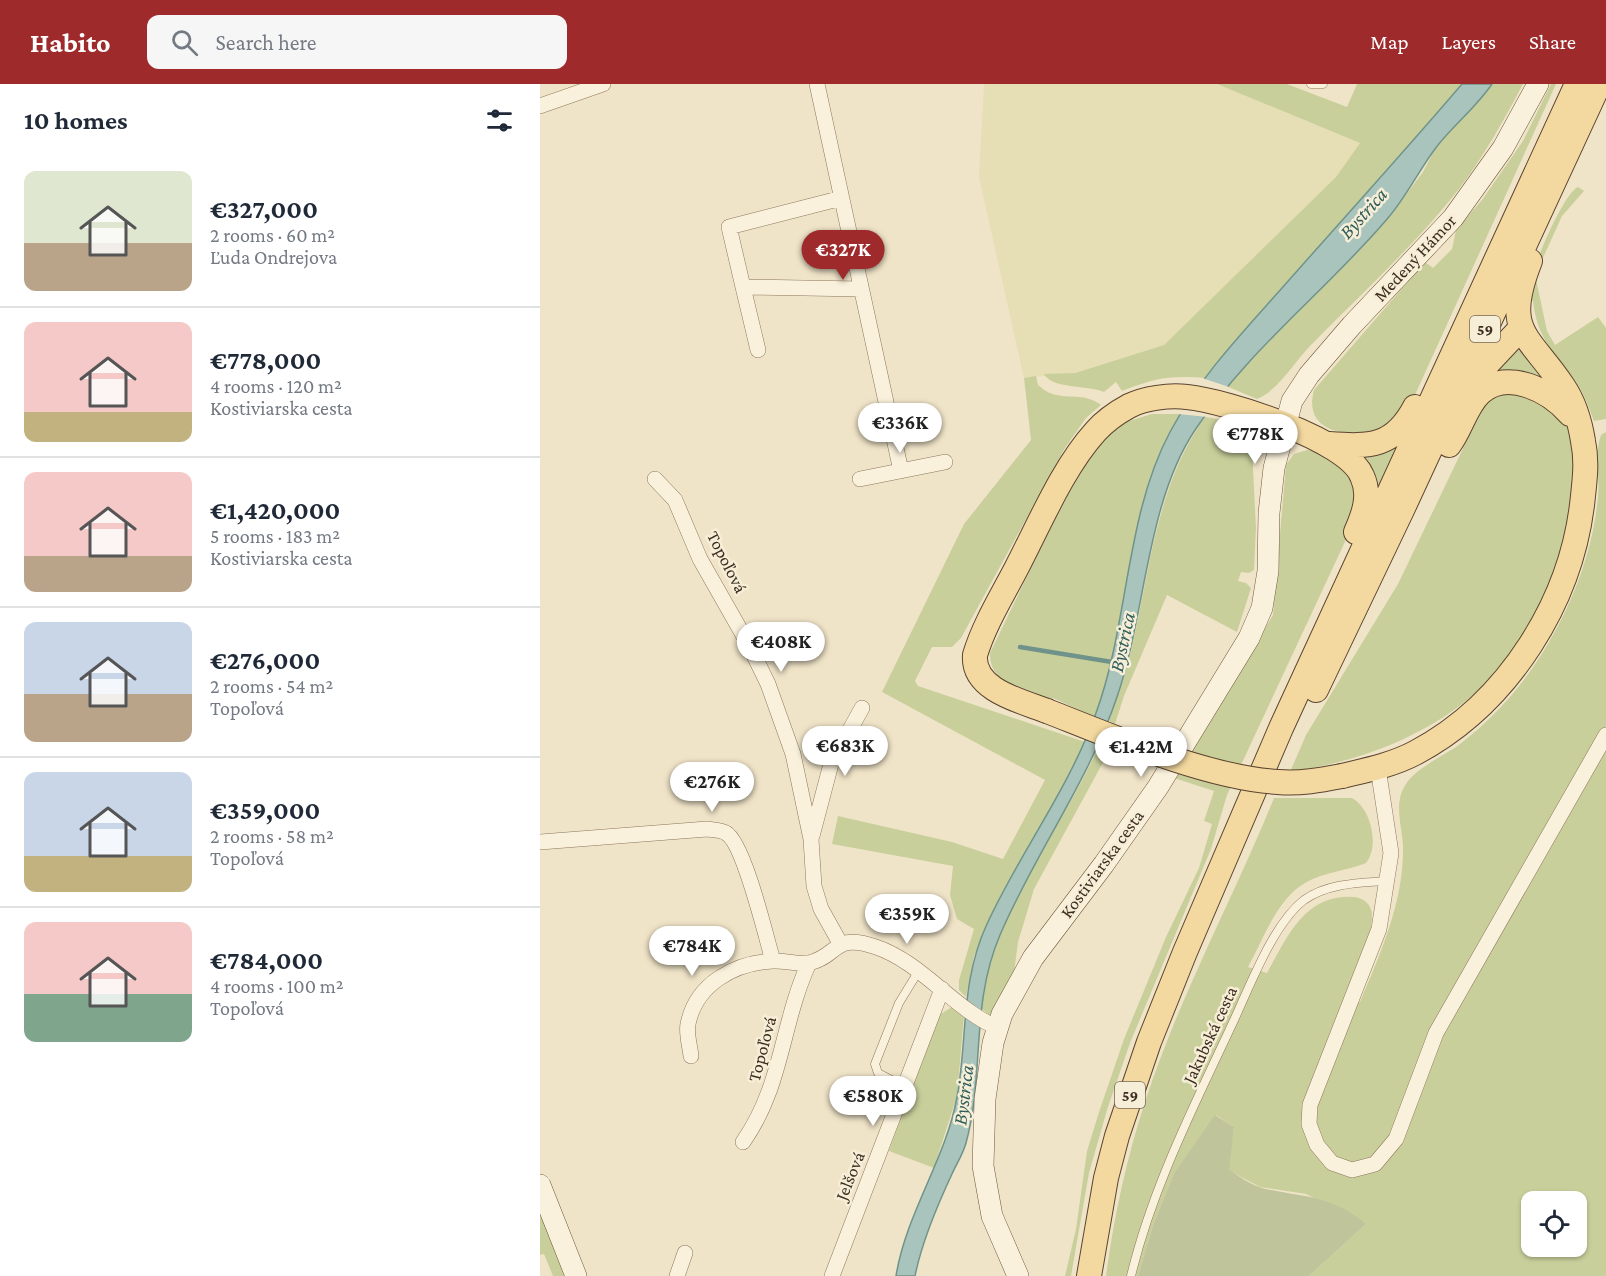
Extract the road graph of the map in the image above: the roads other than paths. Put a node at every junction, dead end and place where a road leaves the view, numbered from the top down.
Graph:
1 (603, 84) edge
2 (817, 84) edge
3 (1311, 84) edge
4 (1323, 84) edge
5 (1538, 84) edge
6 (1577, 84) edge
7 (1599, 84) edge
8 (540, 106) edge
9 (1567, 149) junction
10 (842, 198) junction
11 (743, 286) junction
12 (861, 289) junction
13 (1521, 328) junction
14 (759, 350) dead end
15 (1446, 368) junction
16 (1578, 424) junction
17 (1284, 426) junction
18 (1327, 444) junction
19 (1449, 445) junction
20 (945, 462) dead end
21 (901, 471) junction
22 (655, 479) dead end
23 (860, 479) dead end
24 (1403, 508) junction
25 (1345, 588) junction
26 (862, 708) dead end
27 (1606, 735) edge
28 (1378, 768) junction
29 (811, 839) junction
30 (540, 842) edge
31 (1389, 881) junction
32 (1199, 922) junction
33 (840, 943) junction
34 (773, 961) junction
35 (809, 963) junction
36 (918, 972) junction
37 (942, 989) junction
38 (992, 1026) junction
39 (691, 1056) dead end
40 (905, 1087) junction
41 (743, 1142) dead end
42 (540, 1185) edge
43 (685, 1253) dead end
44 (576, 1276) edge
45 (677, 1276) edge
46 (832, 1276) edge
47 (1018, 1276) edge
48 (1089, 1276) edge
49 (1131, 1276) edge

1 - 8 street
2 - 10 street
3 - 4 lane
5 - 17 street, Medený Hámor
6 - 15 main road, 59
7 - 9 main road, 59
9 - 13 main road
9 - 24 main road, 59
10 - 11 street
10 - 12 street
11 - 12 street
11 - 14 street
12 - 21 street
13 - 16 main road
13 - 19 main road
15 - 18 main road
15 - 25 main road, 59
16 - 19 main road
16 - 28 main road
17 - 18 main road
17 - 28 main road, bridge
17 - 38 street, Kostiviarska cesta
18 - 25 main road
19 - 24 main road
20 - 21 street
21 - 23 street
22 - 29 street, Topoľová
24 - 32 main road, 59
25 - 32 main road, 59
26 - 29 street, Topoľová
27 - 31 street
28 - 31 street
29 - 33 street, Topoľová
30 - 34 street
31 - 49 lane, Jakubská cesta
32 - 48 main road, 59
33 - 35 street
33 - 36 street
34 - 35 street
34 - 39 street
35 - 41 street, Topoľová
36 - 37 street
36 - 40 lane
37 - 38 street
37 - 40 street, Jelšová
38 - 47 street, Kostiviarska cesta
40 - 46 street, Jelšová
42 - 44 street
43 - 45 street

